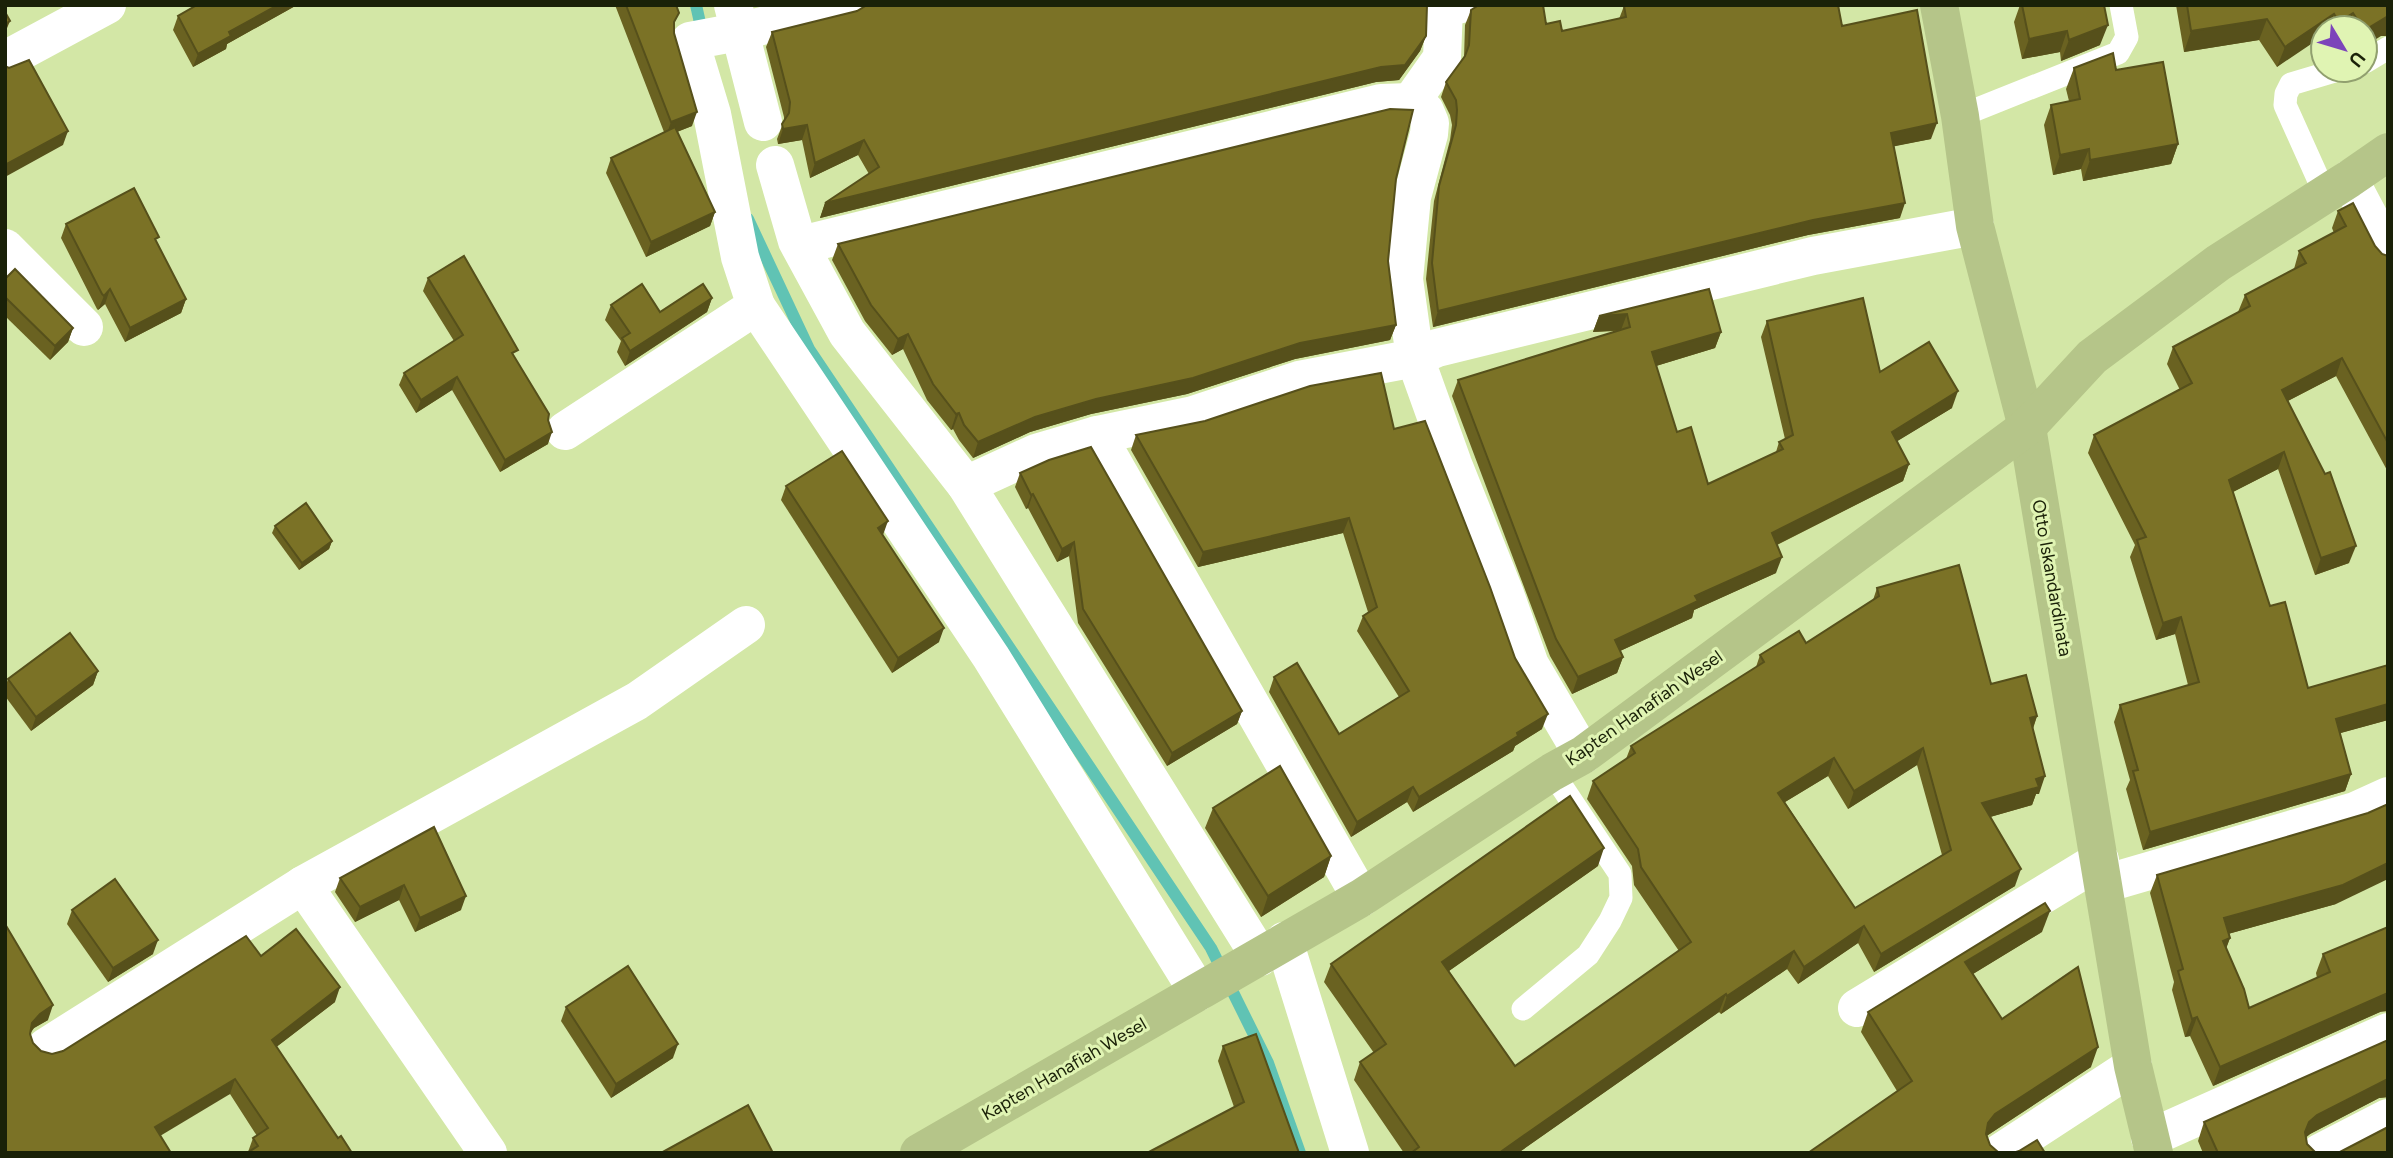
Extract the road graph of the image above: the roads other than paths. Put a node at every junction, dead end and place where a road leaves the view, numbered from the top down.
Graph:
1 (107, 5) edge
2 (846, 5) edge
3 (1458, 5) edge
4 (1939, 5) edge
5 (2121, 5) edge
6 (721, 28) edge
7 (5, 60) edge
8 (2309, 79) edge
9 (1411, 102) junction
10 (1960, 116) junction
11 (763, 121) dead end
12 (2388, 152) edge
13 (775, 165) dead end
14 (2337, 186) junction
15 (1975, 226) junction
16 (5, 248) edge
17 (777, 248) junction
18 (2388, 253) edge
19 (756, 306) junction
20 (84, 327) dead end
21 (1415, 358) junction
22 (2026, 427) junction
23 (565, 430) dead end
24 (1097, 435) junction
25 (965, 485) junction
26 (746, 625) dead end
27 (1568, 763) junction
28 (2388, 796) edge
29 (2102, 872) junction
30 (303, 885) junction
31 (1362, 898) junction
32 (1263, 955) junction
33 (1203, 988) junction
34 (1857, 1008) dead end
35 (1522, 1009) dead end
36 (2388, 1032) edge
37 (46, 1047) dead end
38 (2133, 1066) junction
39 (2388, 1118) edge
40 (2152, 1145) edge
41 (488, 1153) edge
42 (919, 1153) edge
43 (1350, 1153) edge
44 (2000, 1153) edge
45 (2320, 1153) edge

1 - 7 street
2 - 6 street
3 - 9 street
4 - 10 main road, Otto Iskandardinata
5 - 10 lane
6 - 11 street
6 - 17 street
8 - 14 lane
9 - 17 street
9 - 21 street
10 - 15 main road, Otto Iskandardinata
12 - 14 main road, Kapten Hanafiah Wesel
13 - 17 street
14 - 18 street
14 - 22 main road, Kapten Hanafiah Wesel
15 - 21 street
15 - 22 main road, Otto Iskandardinata
16 - 20 street
17 - 19 street
17 - 25 street
19 - 23 street
19 - 33 street
21 - 24 street
21 - 27 street
22 - 27 main road, Kapten Hanafiah Wesel
22 - 29 main road, Otto Iskandardinata
24 - 25 street
24 - 31 street
25 - 32 street
26 - 30 street
27 - 31 main road, Kapten Hanafiah Wesel
27 - 35 lane
28 - 29 street
29 - 34 street
29 - 38 main road, Otto Iskandardinata
30 - 37 street
30 - 41 street
31 - 32 main road, Kapten Hanafiah Wesel
32 - 33 main road, Kapten Hanafiah Wesel
32 - 43 street
33 - 42 main road, Kapten Hanafiah Wesel
36 - 40 street
38 - 40 main road, Otto Iskandardinata
38 - 44 street
39 - 45 street

